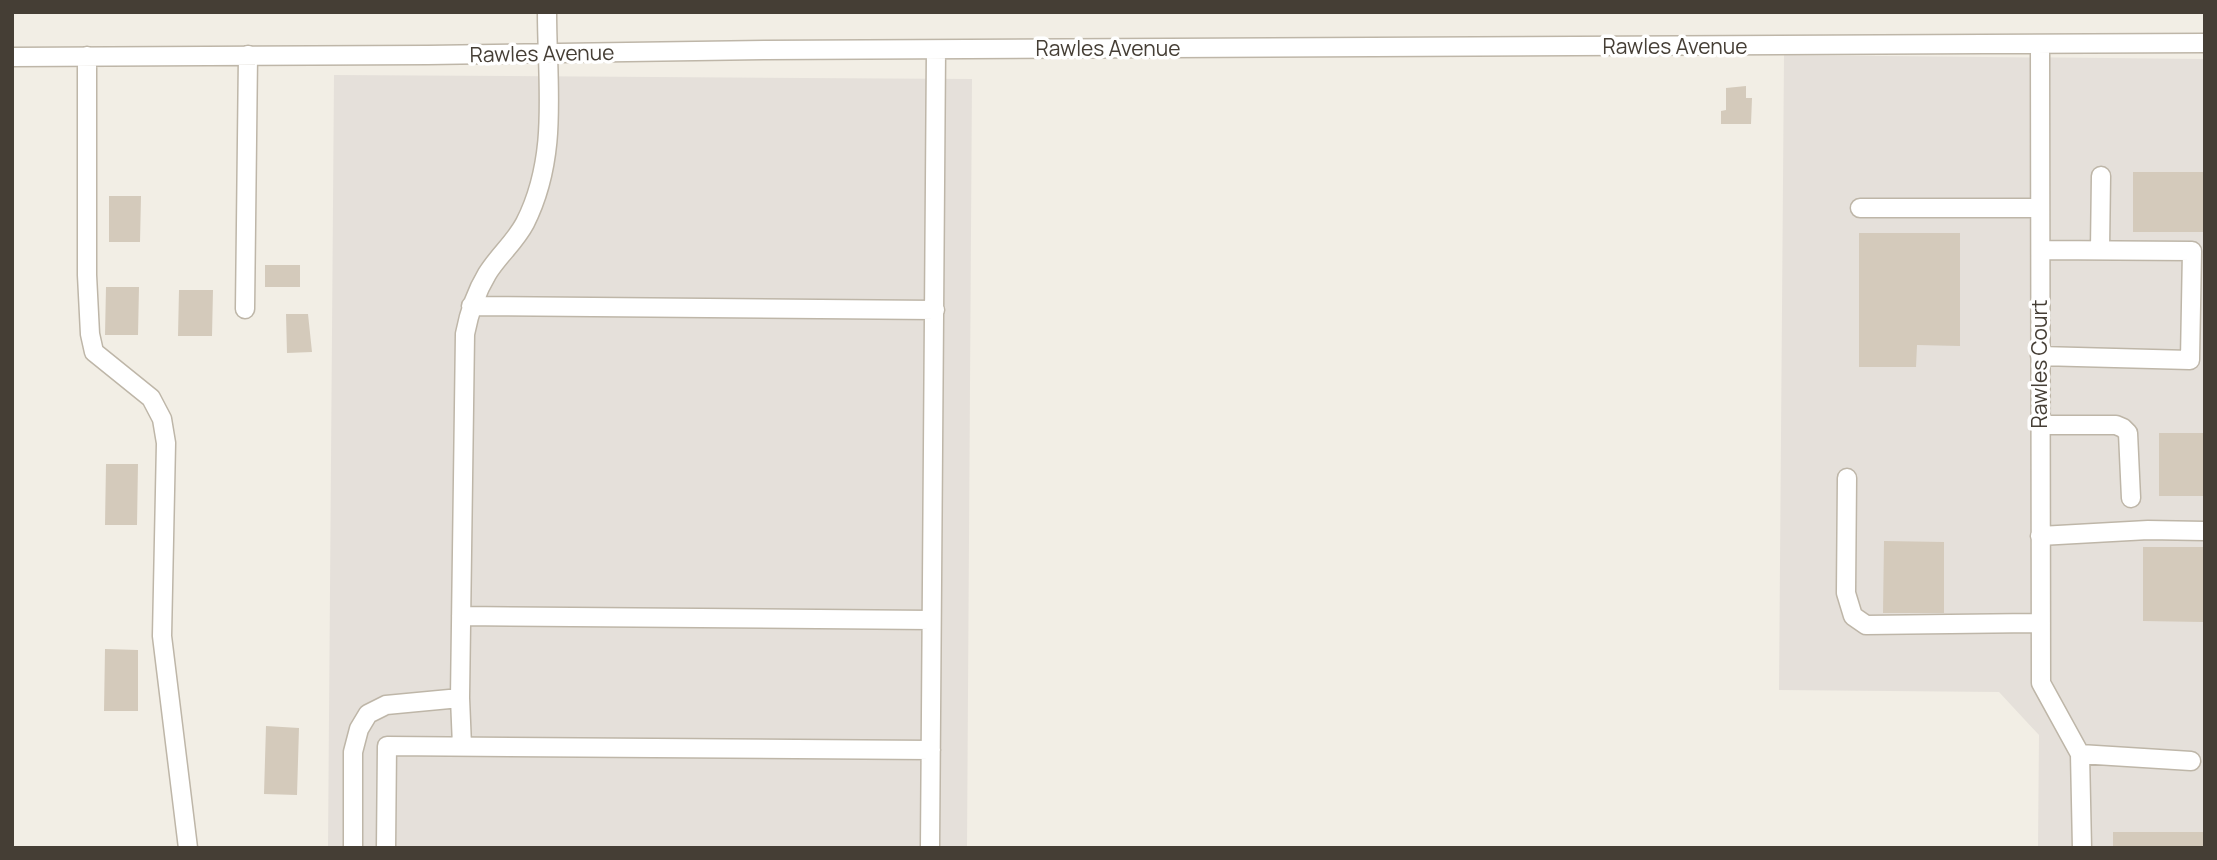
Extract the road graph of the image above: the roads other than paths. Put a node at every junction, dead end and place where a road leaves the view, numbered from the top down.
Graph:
1 (547, 12) edge
2 (2205, 43) edge
3 (2040, 44) junction
4 (936, 50) junction
5 (547, 54) junction
6 (248, 55) junction
7 (88, 56) junction
8 (12, 57) edge
9 (2101, 176) dead end
10 (1860, 208) dead end
11 (2040, 208) junction
12 (2041, 250) junction
13 (2100, 250) junction
14 (471, 306) junction
15 (245, 309) dead end
16 (935, 310) junction
17 (2040, 356) junction
18 (2040, 425) junction
19 (1847, 478) dead end
20 (2131, 498) dead end
21 (2205, 531) edge
22 (2040, 536) junction
23 (461, 616) junction
24 (932, 620) junction
25 (2041, 623) junction
26 (460, 698) junction
27 (462, 746) junction
28 (931, 750) junction
29 (2080, 754) junction
30 (2191, 761) dead end
31 (188, 848) edge
32 (353, 848) edge
33 (386, 848) edge
34 (930, 848) edge
35 (2082, 848) edge

1 - 5 street
2 - 3 street, Rawles Avenue
3 - 4 street, Rawles Avenue
3 - 11 street, Rawles Court
4 - 5 street, Rawles Avenue
4 - 16 street
5 - 6 street, Rawles Avenue
5 - 14 street
6 - 7 street, Rawles Avenue
6 - 15 street
7 - 8 street, Rawles Avenue
7 - 31 street
9 - 13 street
10 - 11 street
11 - 12 street, Rawles Court
12 - 13 street
12 - 17 street, Rawles Court
13 - 17 street
14 - 16 street
14 - 23 street
16 - 24 street
17 - 18 street, Rawles Court
18 - 20 street
18 - 22 street, Rawles Court
19 - 25 street
21 - 22 street
22 - 25 street, Rawles Court
23 - 24 street
23 - 26 street
24 - 28 street
25 - 29 street, Rawles Court
26 - 27 street
26 - 32 street
27 - 28 street
27 - 33 street
28 - 34 street
29 - 30 street
29 - 35 street

